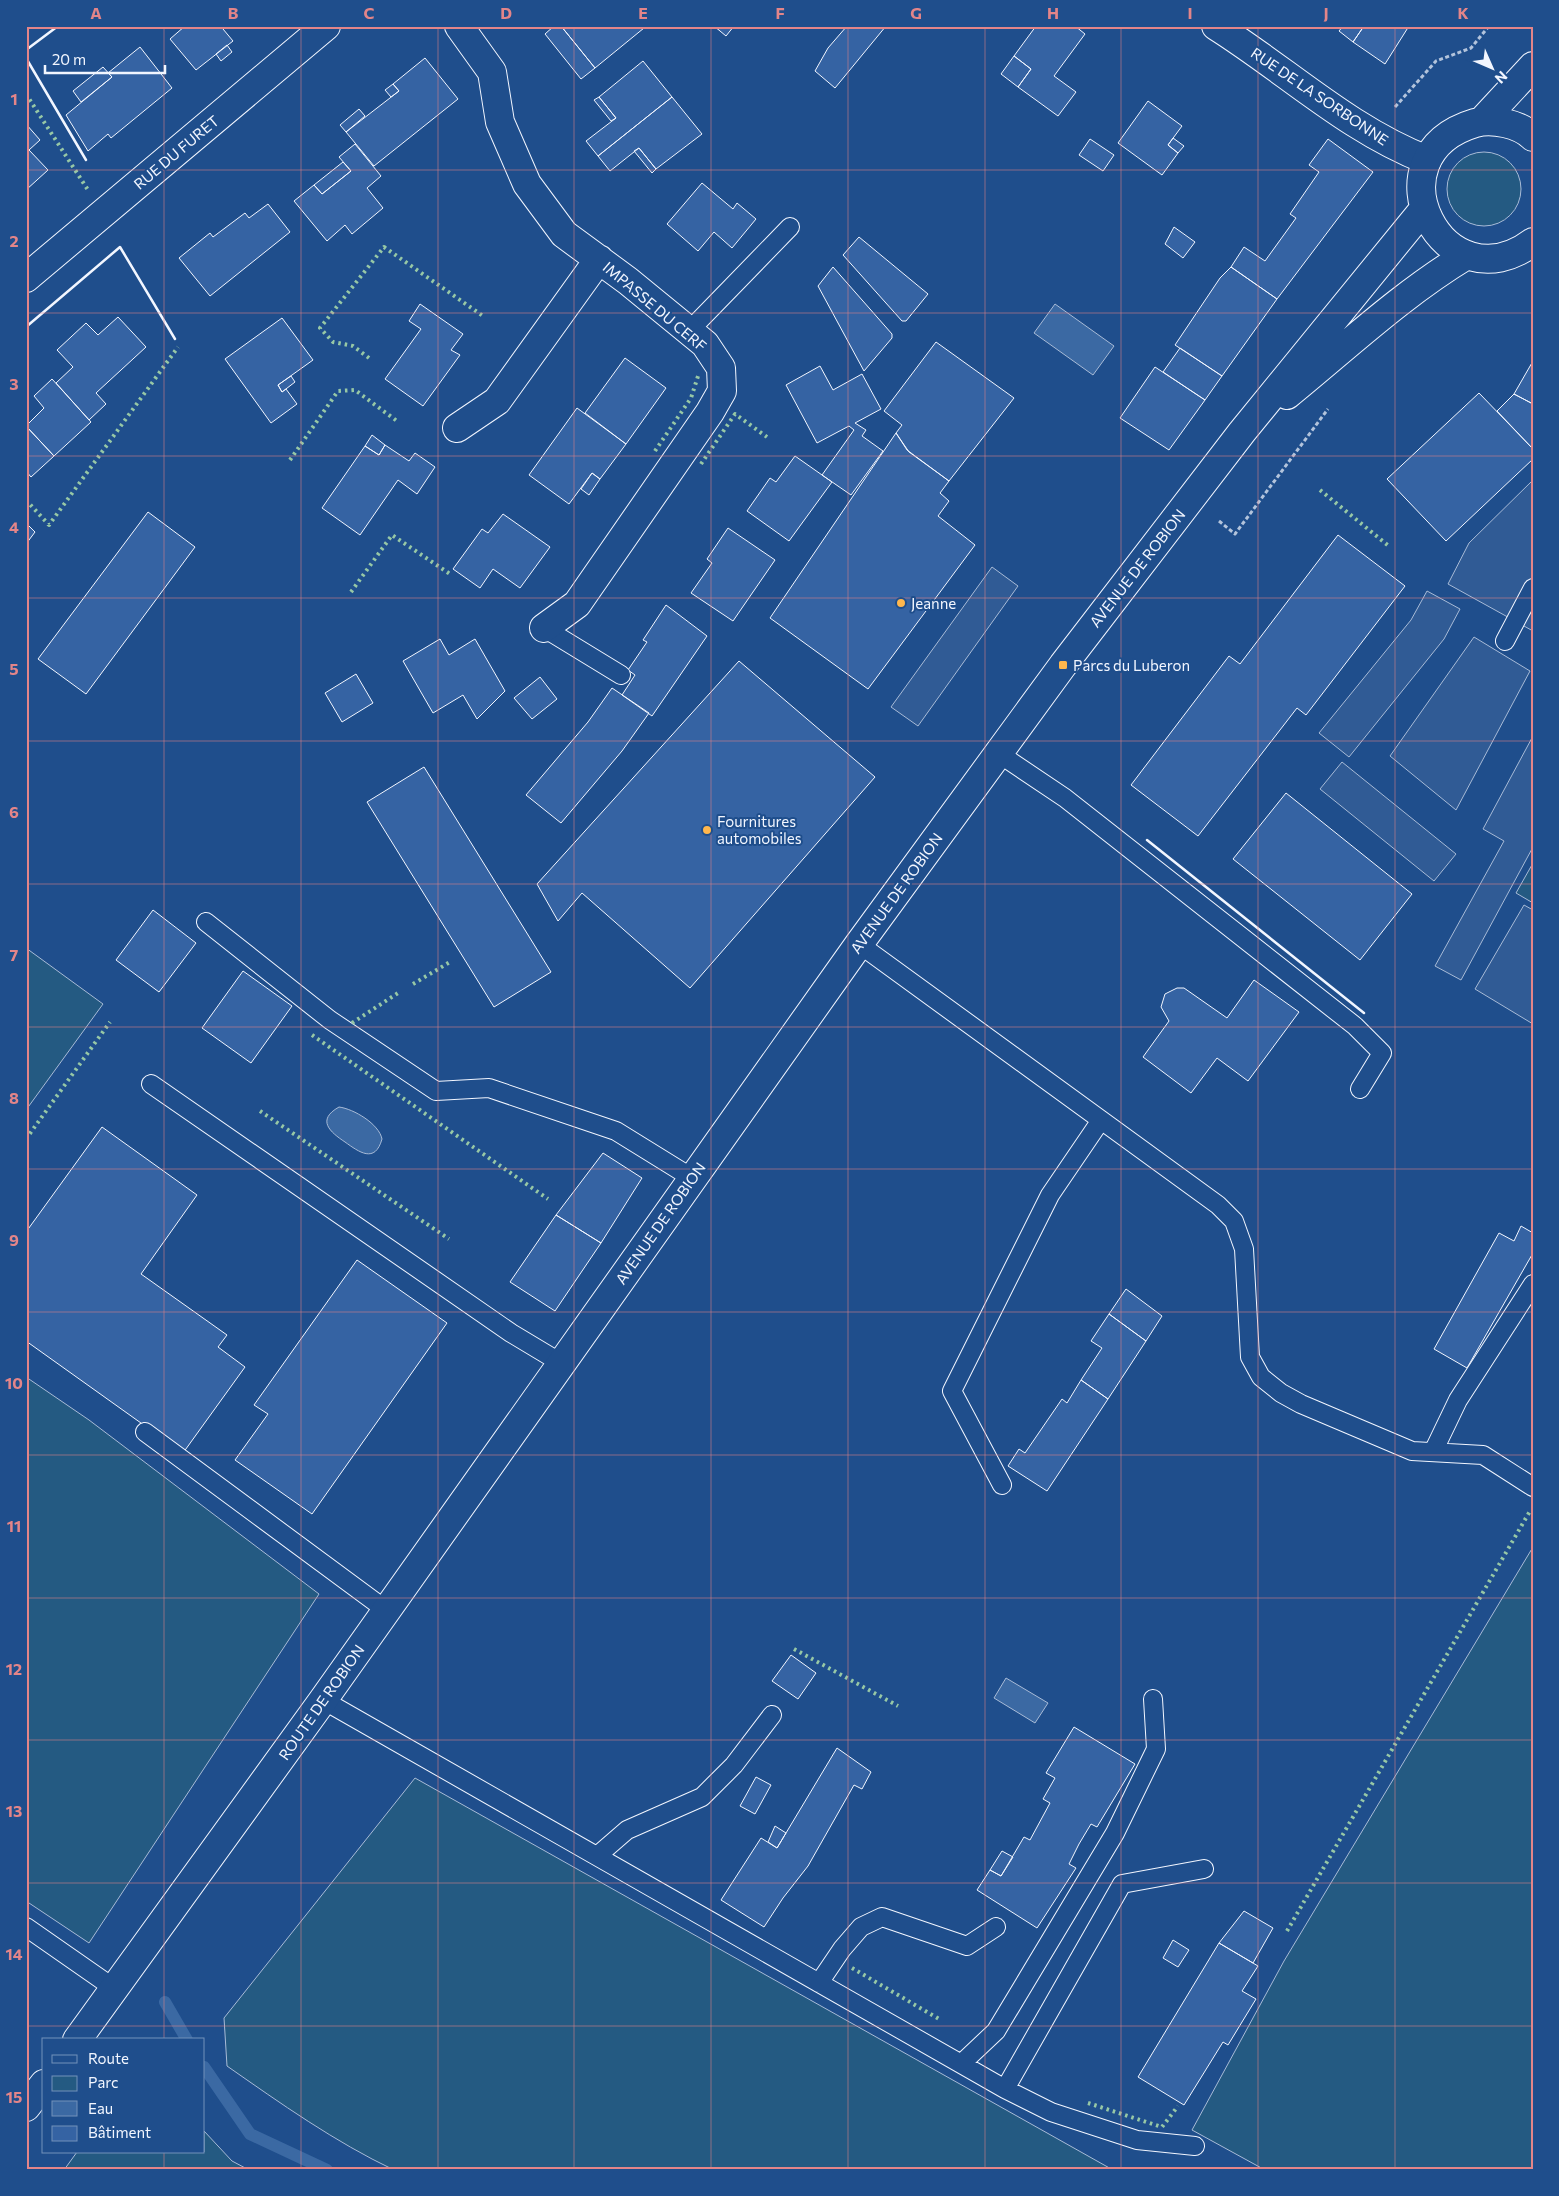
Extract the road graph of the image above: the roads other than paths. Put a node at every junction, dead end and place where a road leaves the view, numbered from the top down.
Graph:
1 (326, 26) edge
2 (459, 26) edge
3 (1220, 28) edge
4 (1533, 66) edge
5 (1482, 122) junction
6 (1533, 137) edge
7 (1427, 160) junction
8 (1424, 210) junction
9 (790, 227) dead end
10 (1529, 250) edge
11 (1468, 256) junction
12 (599, 259) junction
13 (26, 278) edge
14 (689, 331) junction
15 (457, 428) dead end
16 (1242, 432) junction
17 (1533, 588) edge
18 (544, 628) joint
19 (1505, 641) dead end
20 (622, 675) dead end
21 (998, 753) junction
22 (206, 922) dead end
23 (859, 944) junction
24 (151, 1084) dead end
25 (1360, 1090) dead end
26 (1101, 1120) junction
27 (692, 1178) junction
28 (1533, 1284) edge
29 (561, 1362) junction
30 (145, 1432) dead end
31 (1433, 1452) junction
32 (1002, 1484) dead end
33 (1533, 1487) edge
34 (386, 1610) junction
35 (1153, 1699) dead end
36 (323, 1700) junction
37 (772, 1715) dead end
38 (597, 1856) junction
39 (1204, 1869) dead end
40 (26, 1927) edge
41 (996, 1928) dead end
42 (819, 1983) junction
43 (115, 1989) junction
44 (78, 2038) edge
45 (961, 2064) junction
46 (42, 2087) edge
47 (1005, 2089) junction
48 (26, 2107) edge
49 (1195, 2146) dead end

1 - 13 main road, RUE DU FURET
2 - 12 main road, IMPASSE DU CERF
3 - 7 main road, RUE DE LA SORBONNE
4 - 5 main road
5 - 6 main road
5 - 7 main road
7 - 8 main road
8 - 11 main road
8 - 16 main road, AVENUE DE ROBION
9 - 14 lane
10 - 11 main road
11 - 16 main road, AVENUE DE ROBION
12 - 14 main road, IMPASSE DU CERF
12 - 15 main road
14 - 18 main road, IMPASSE DU CERF
16 - 21 main road, AVENUE DE ROBION
17 - 19 lane
18 - 20 lane
21 - 23 main road, AVENUE DE ROBION
21 - 25 lane
22 - 27 lane
23 - 26 lane
23 - 27 main road, AVENUE DE ROBION
24 - 29 lane
26 - 31 lane
26 - 32 lane
27 - 29 main road, AVENUE DE ROBION
28 - 31 lane
29 - 34 main road, ROUTE DE ROBION
30 - 34 lane
31 - 33 lane
34 - 36 main road, ROUTE DE ROBION
35 - 45 lane
36 - 38 lane
36 - 43 main road, ROUTE DE ROBION
37 - 38 lane
38 - 42 lane
39 - 47 lane
40 - 43 lane
41 - 42 lane
42 - 45 lane
43 - 44 main road, ROUTE DE ROBION
45 - 47 lane
46 - 48 main road
47 - 49 lane

